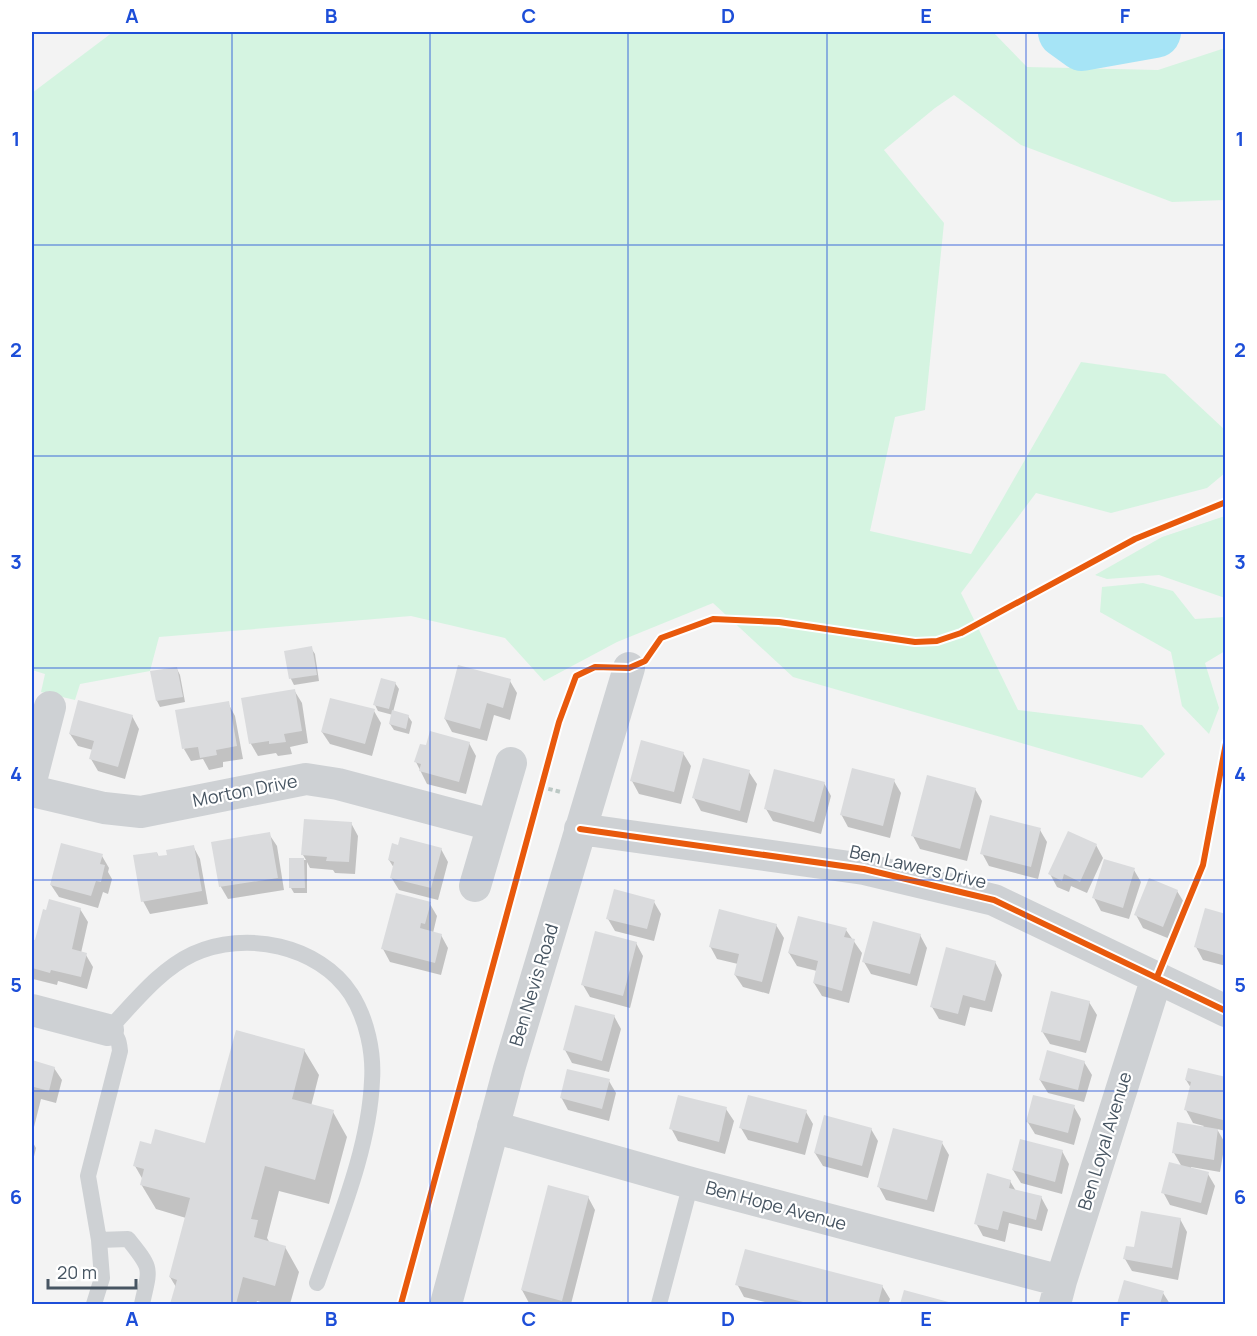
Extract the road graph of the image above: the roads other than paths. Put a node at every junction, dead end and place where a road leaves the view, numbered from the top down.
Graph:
1 (628, 668) dead end
2 (50, 707) dead end
3 (511, 764) dead end
4 (32, 777) edge
5 (32, 791) edge
6 (492, 825) junction
7 (580, 829) junction
8 (475, 886) dead end
9 (1156, 978) junction
10 (32, 1010) edge
11 (1226, 1011) edge
12 (108, 1030) junction
13 (493, 1127) junction
14 (691, 1183) junction
15 (99, 1240) junction
16 (317, 1282) dead end
17 (1058, 1293) edge
18 (94, 1305) edge
19 (142, 1305) edge
20 (446, 1305) edge
21 (659, 1305) edge

1 - 7 street, Ben Nevis Road
2 - 4 street
3 - 6 street
5 - 6 street, Morton Drive
6 - 8 street
7 - 9 street, Ben Lawers Drive
7 - 13 street, Ben Nevis Road
9 - 11 street, Ben Lawers Drive
9 - 17 street, Ben Loyal Avenue
10 - 12 street
12 - 15 lane
12 - 16 lane
13 - 14 street, Ben Hope Avenue
13 - 20 street, Ben Nevis Road
14 - 17 street, Ben Hope Avenue
14 - 21 lane
15 - 18 lane
15 - 19 lane

